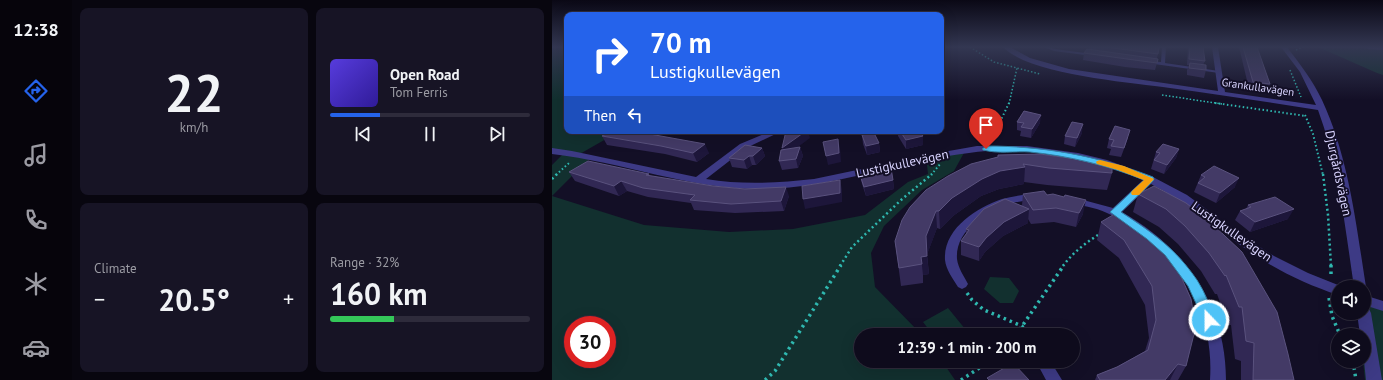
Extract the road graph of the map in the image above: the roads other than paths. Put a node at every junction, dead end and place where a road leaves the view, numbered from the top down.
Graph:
1 (1045, 65) edge
2 (1168, 65) edge
3 (1218, 65) edge
4 (1297, 65) edge
5 (1219, 72) junction
6 (1222, 94) junction
7 (1322, 108) junction
8 (771, 134) edge
9 (552, 151) edge
10 (1150, 179) junction
11 (698, 180) junction
12 (1046, 197) edge
13 (1059, 198) edge
14 (1115, 212) junction
15 (1359, 280) edge
16 (962, 284) road end
17 (1331, 288) edge
18 (1371, 302) edge
19 (1383, 306) edge
20 (1365, 320) edge
21 (1047, 368) edge
22 (1054, 380) edge
23 (1218, 380) edge
24 (1374, 380) edge

1 - 6 street, Grankullavägen
2 - 5 lane
3 - 5 street
4 - 7 street, Djurgårdsvägen
5 - 6 street
6 - 7 street, Grankullavägen
7 - 15 street, Djurgårdsvägen
8 - 11 street
9 - 11 street, Lustigkullevägen
10 - 11 street, Lustigkullevägen
10 - 14 street
10 - 17 street, Lustigkullevägen
12 - 16 street
13 - 14 street
14 - 23 street
18 - 19 street
20 - 24 street
21 - 22 street

